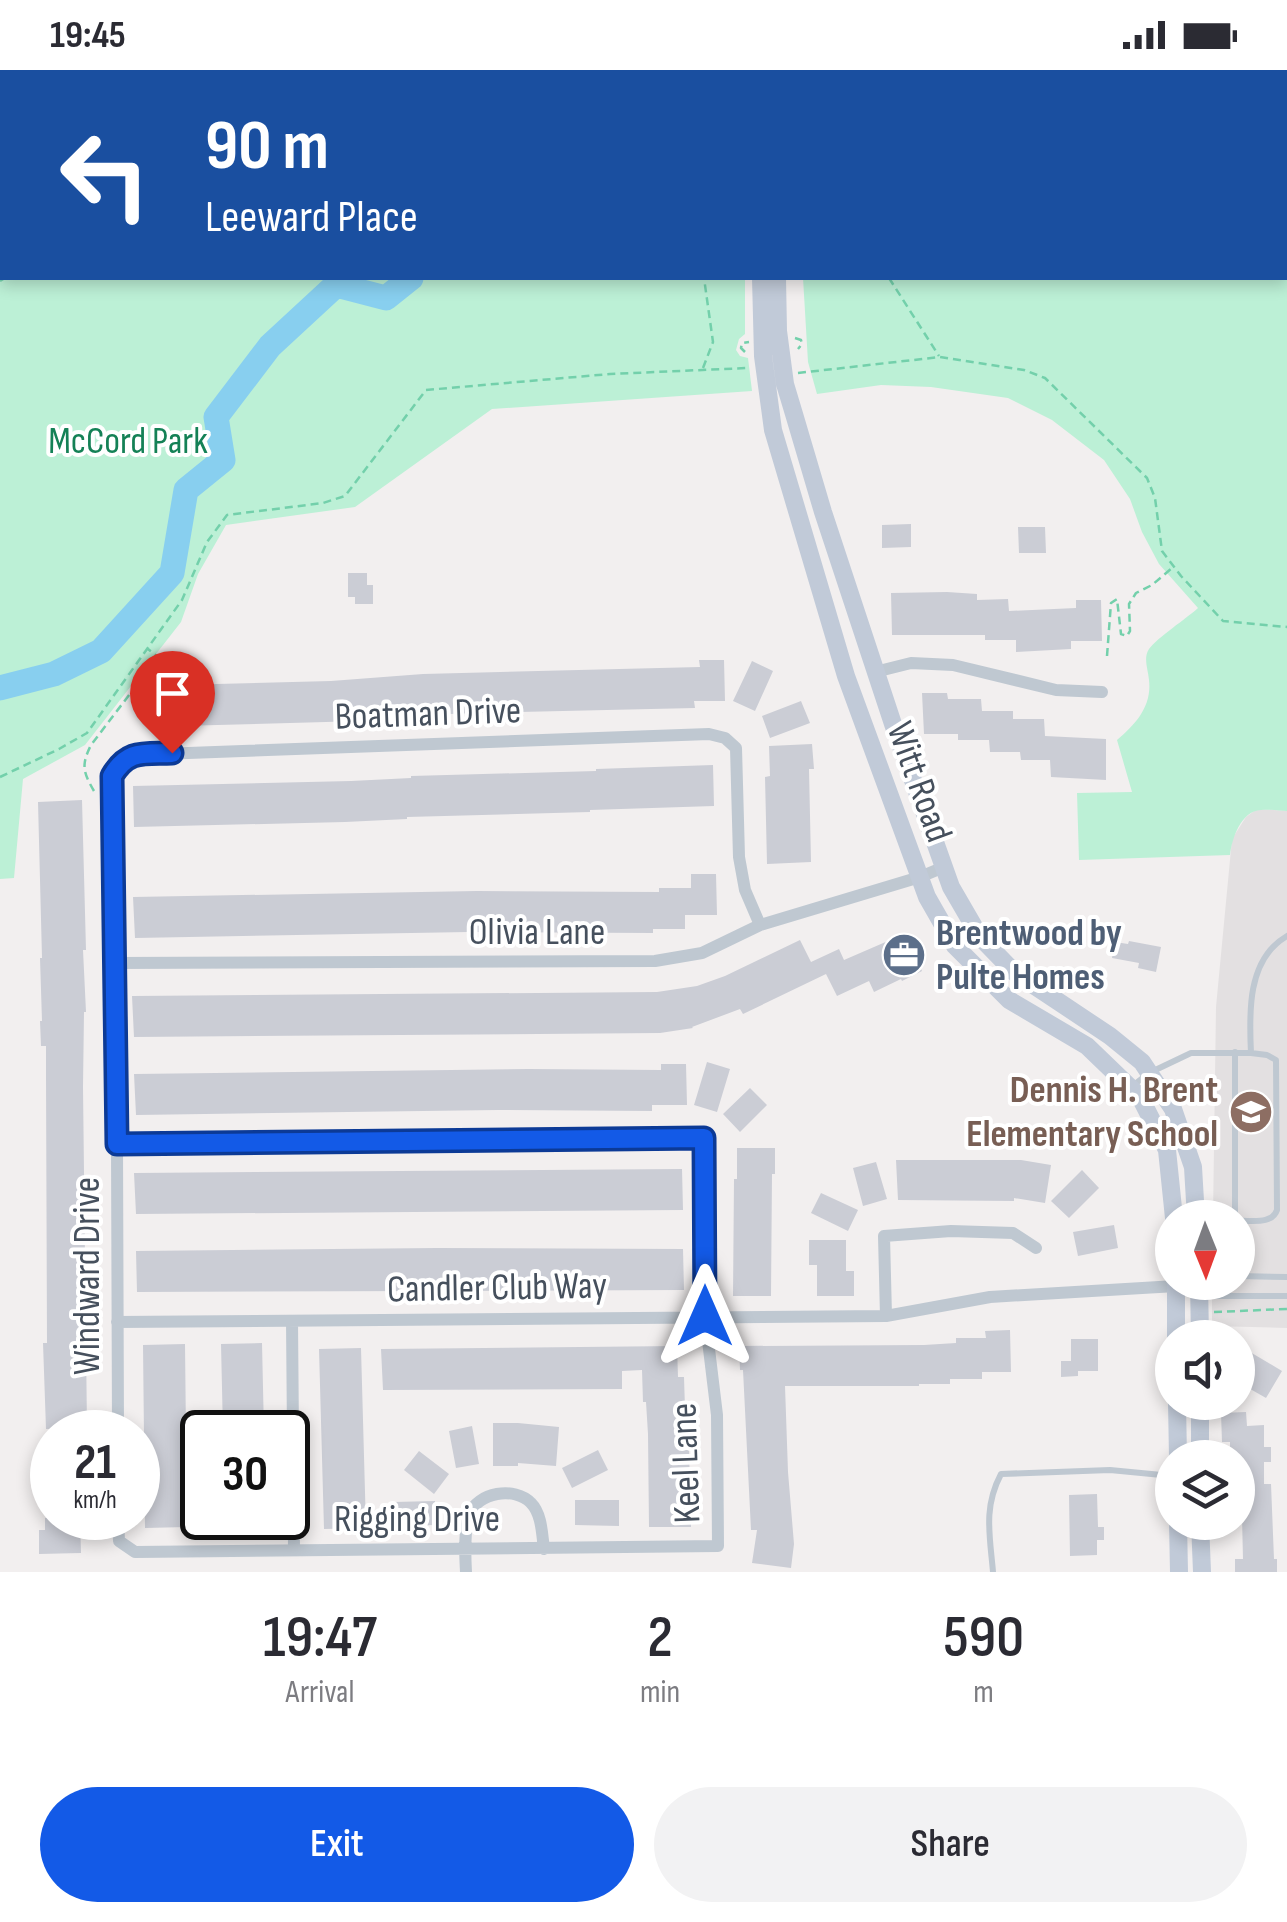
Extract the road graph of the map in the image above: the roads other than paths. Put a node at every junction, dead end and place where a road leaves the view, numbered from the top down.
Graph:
1 (761, 280) edge
2 (777, 280) edge
3 (876, 672) junction
4 (848, 681) junction
5 (1102, 692) dead end
6 (120, 762) joint
7 (944, 868) junction
8 (920, 877) junction
9 (760, 925) junction
10 (1287, 936) edge
11 (113, 963) junction
12 (1068, 1008) junction
13 (1055, 1027) junction
14 (1235, 1052) junction
15 (1251, 1053) junction
16 (1149, 1073) junction
17 (1130, 1088) junction
18 (117, 1144) junction
19 (1172, 1200) edge
20 (1195, 1200) edge
21 (1236, 1200) edge
22 (1255, 1220) edge
23 (1036, 1248) dead end
24 (1255, 1276) edge
25 (1287, 1277) edge
26 (1155, 1286) edge
27 (1255, 1296) edge
28 (1287, 1296) edge
29 (705, 1316) junction
30 (886, 1316) junction
31 (292, 1320) junction
32 (117, 1322) junction
33 (118, 1410) edge
34 (1155, 1474) edge
35 (118, 1540) edge
36 (1178, 1540) edge
37 (1201, 1540) edge
38 (718, 1546) joint
39 (294, 1549) junction
40 (465, 1549) junction
41 (544, 1550) junction
42 (466, 1572) edge
43 (992, 1572) edge
44 (1179, 1572) edge
45 (1202, 1572) edge

1 - 4 street, Witt Road
2 - 3 street, Witt Road
3 - 4 street
3 - 5 street
3 - 7 street, Witt Road
4 - 8 street, Witt Road
6 - 9 street, Boatman Drive
6 - 11 street, Windward Drive
7 - 8 street, Olivia Lane
7 - 12 street, Witt Road
8 - 9 street, Olivia Lane
8 - 13 street, Witt Road
9 - 11 street, Olivia Lane
10 - 15 lane
11 - 18 street, Windward Drive
12 - 13 street
12 - 16 street, Witt Road
13 - 17 street, Witt Road
14 - 15 lane
14 - 16 lane
14 - 21 lane
15 - 22 lane
16 - 17 lane
16 - 20 street, Witt Road
17 - 19 street, Witt Road
18 - 29 street, Keel Lane
18 - 32 street, Windward Drive
23 - 30 street
24 - 25 lane
26 - 30 street, Candler Club Way
27 - 28 lane
29 - 30 street, Candler Club Way
29 - 31 street, Candler Club Way
29 - 38 street, Keel Lane
31 - 32 street, Candler Club Way
31 - 39 street
32 - 33 street, Windward Drive
34 - 43 lane
35 - 39 street, Rigging Drive
36 - 44 street
37 - 45 street
38 - 41 street, Rigging Drive
39 - 40 street, Rigging Drive
40 - 41 street, Rigging Drive
40 - 41 street
40 - 42 street

